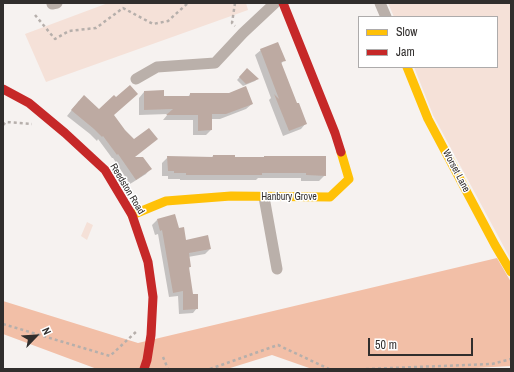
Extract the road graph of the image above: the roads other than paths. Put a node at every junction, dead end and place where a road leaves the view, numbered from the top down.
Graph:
1 (275, 3) edge
2 (283, 3) edge
3 (380, 3) edge
4 (386, 16) edge
5 (407, 68) edge
6 (136, 79) dead end
7 (3, 89) edge
8 (264, 197) junction
9 (132, 215) junction
10 (277, 269) dead end
11 (511, 272) edge
12 (144, 369) edge

1 - 6 street
2 - 8 street, Hanbury Grove
3 - 4 street
5 - 11 street, Worset Lane
7 - 9 street, Reedston Road
8 - 9 street, Hanbury Grove
8 - 10 street
9 - 12 street, Reedston Road

